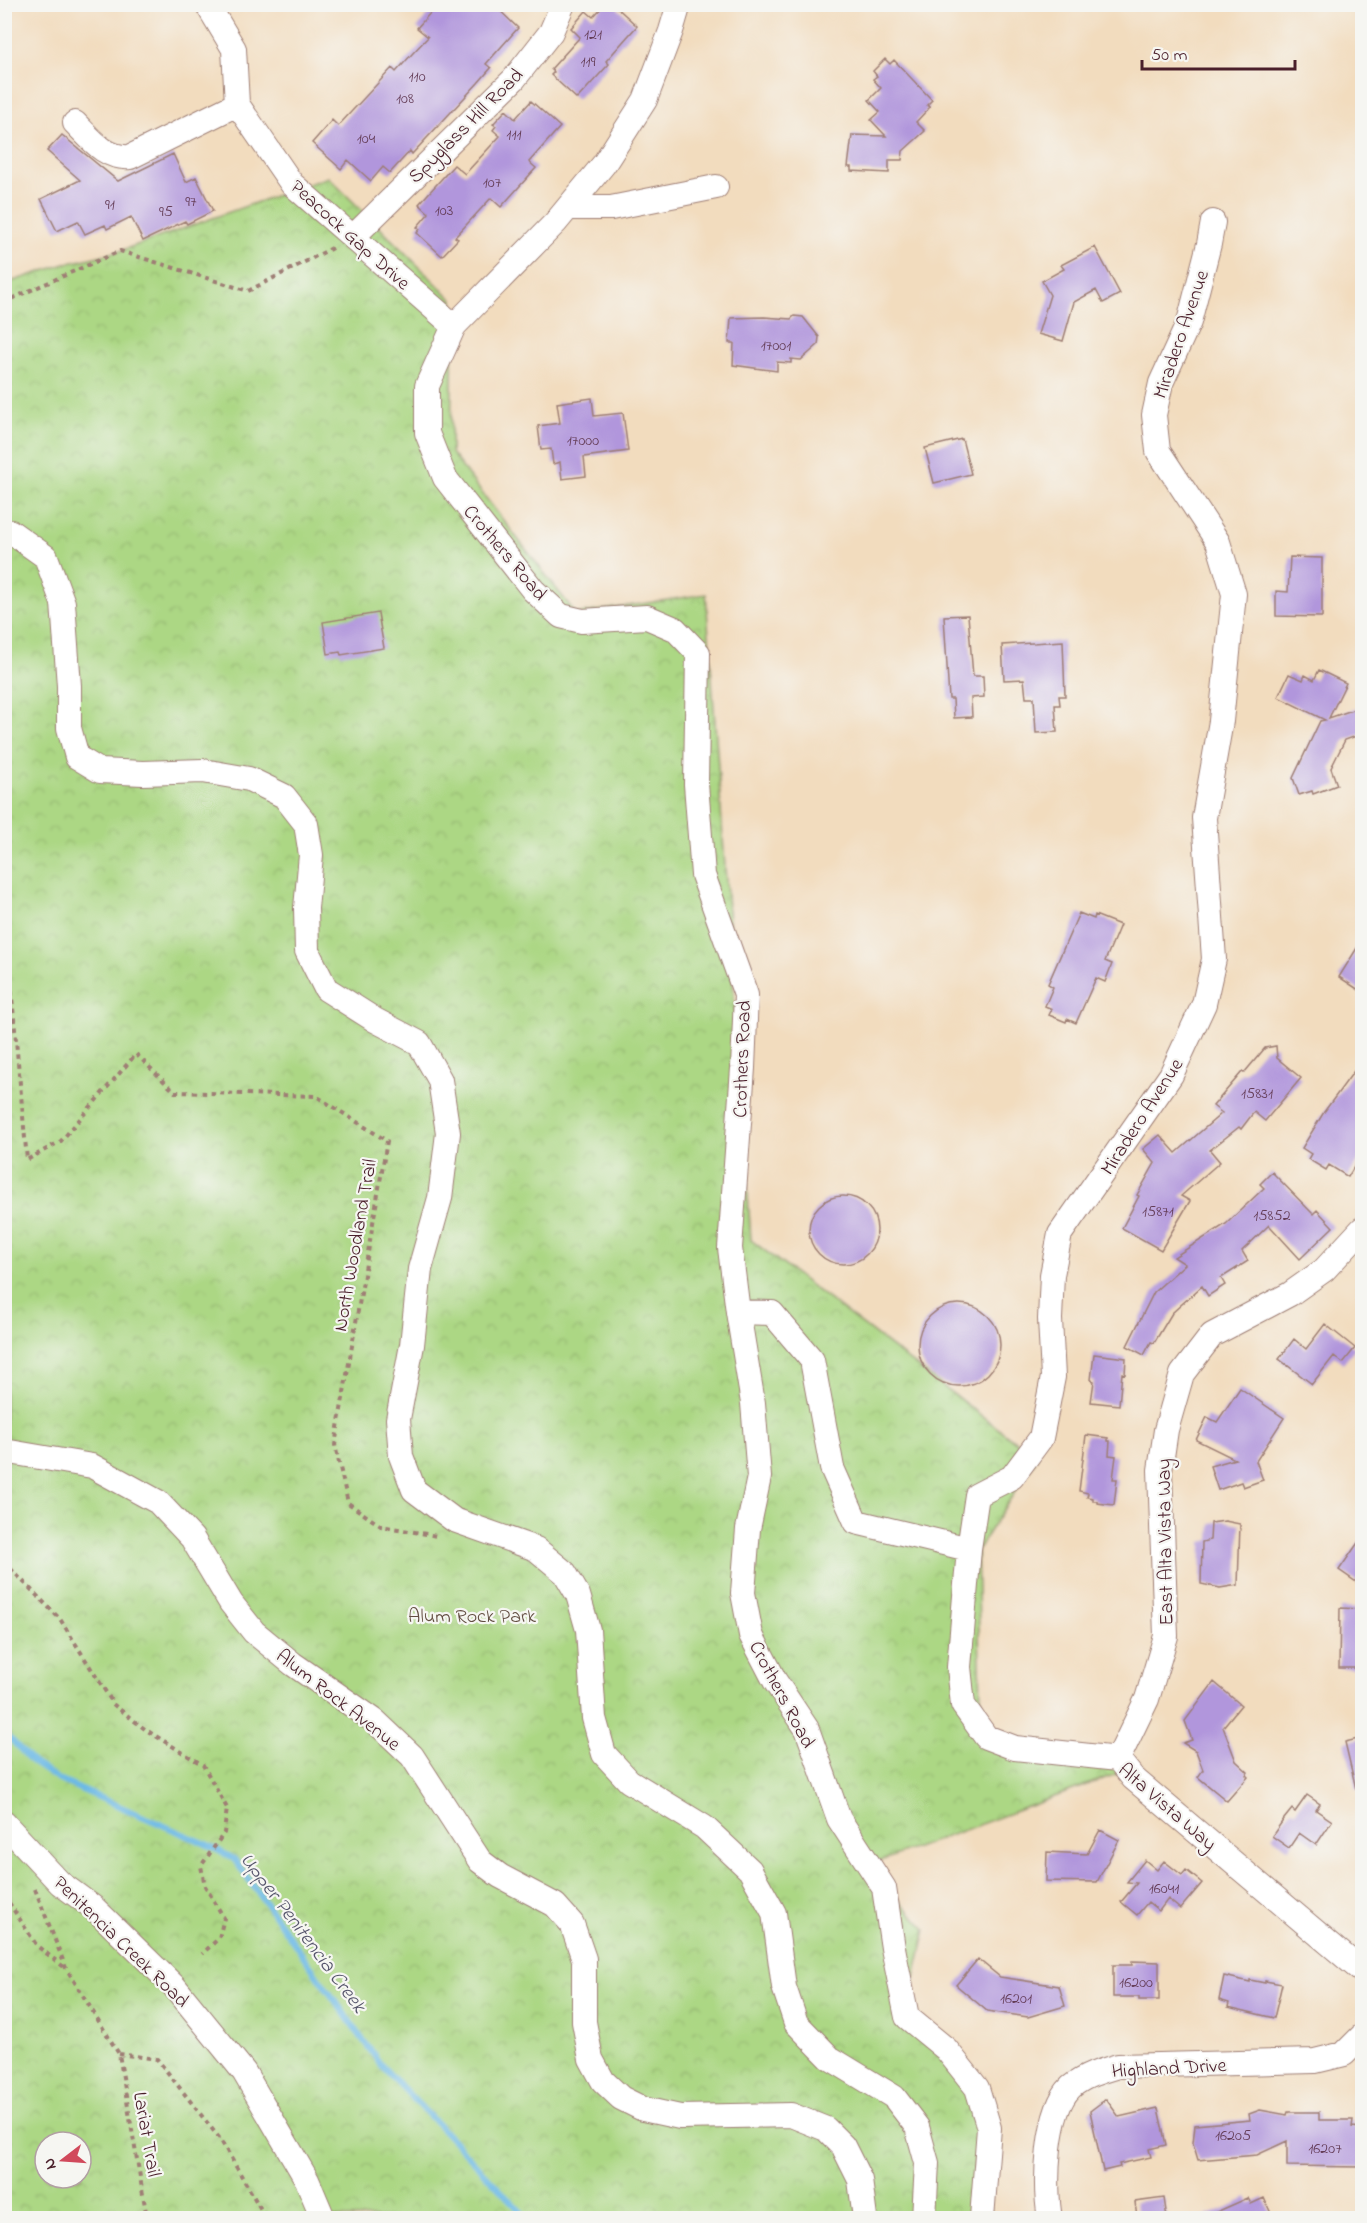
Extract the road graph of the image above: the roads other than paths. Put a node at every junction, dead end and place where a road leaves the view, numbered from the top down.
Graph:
1 (207, 4) edge
2 (563, 4) edge
3 (679, 4) edge
4 (237, 104) junction
5 (75, 123) dead end
6 (716, 187) dead end
7 (568, 208) junction
8 (1213, 222) dead end
9 (354, 236) junction
10 (453, 326) junction
11 (4, 531) edge
12 (1362, 1229) edge
13 (738, 1312) junction
14 (4, 1451) edge
15 (969, 1549) junction
16 (1118, 1759) junction
17 (4, 1823) edge
18 (1362, 1971) edge
19 (1362, 2036) edge
20 (323, 2218) edge
21 (866, 2218) edge
22 (924, 2218) edge
23 (982, 2218) edge
24 (1050, 2218) edge

1 - 4 street
2 - 9 street, Spyglass Hill Road
3 - 7 street, Crothers Road
4 - 5 street
4 - 9 street, Peacock Gap Drive
6 - 7 street
7 - 10 street, Crothers Road
8 - 15 street, Miradero Avenue
9 - 10 street, Peacock Gap Drive
10 - 13 street, Crothers Road
11 - 22 street
12 - 16 street, East Alta Vista Way
13 - 15 street
13 - 23 street, Crothers Road
14 - 21 street, Alum Rock Avenue
15 - 16 street, Alta Vista Way
16 - 18 street, Alta Vista Way
17 - 20 street, Penitencia Creek Road
19 - 24 street, Highland Drive

